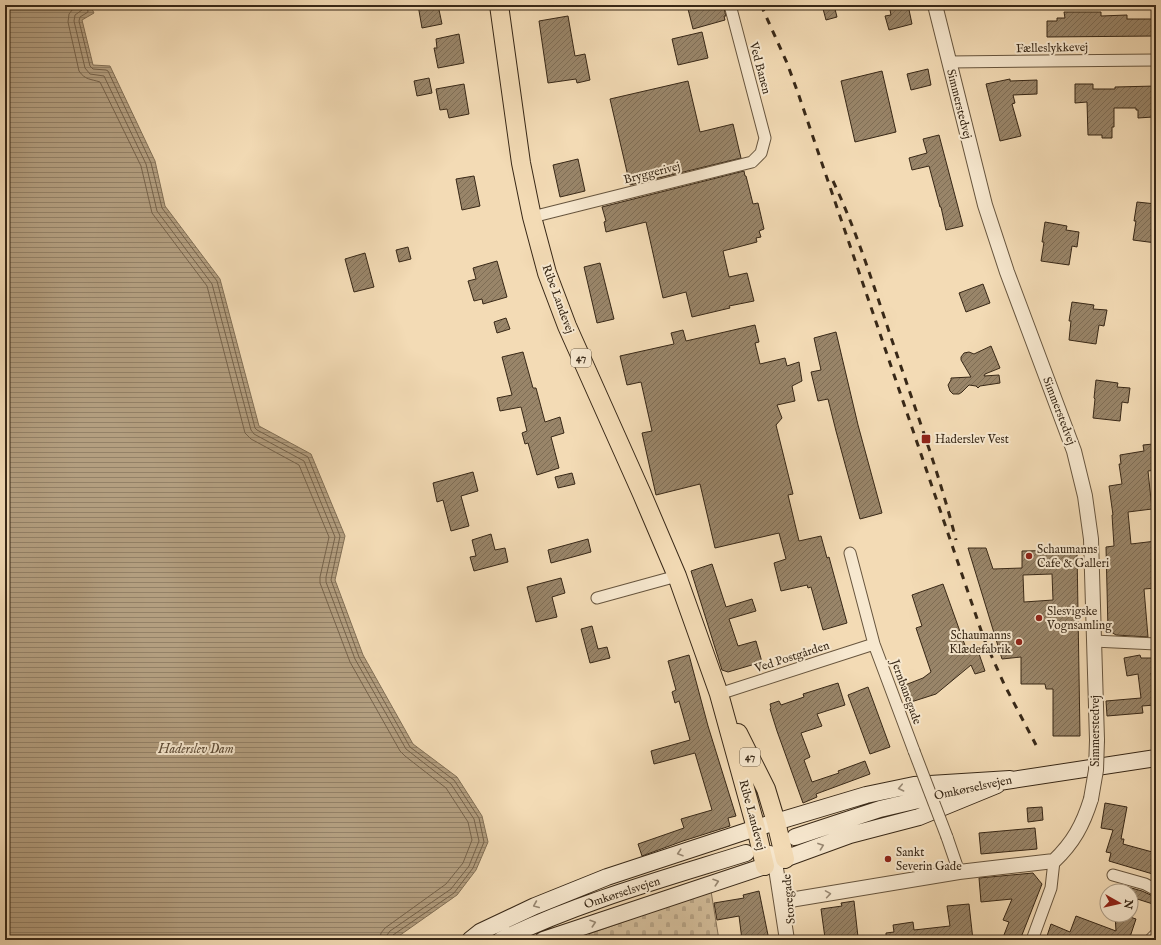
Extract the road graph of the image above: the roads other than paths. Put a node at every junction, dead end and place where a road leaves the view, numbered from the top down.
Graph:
1 (499, 5) edge
2 (730, 5) edge
3 (935, 5) edge
4 (1156, 60) edge
5 (949, 62) junction
6 (765, 138) joint
7 (532, 217) junction
8 (850, 553) dead end
9 (677, 576) junction
10 (597, 598) dead end
11 (1094, 641) junction
12 (874, 644) junction
13 (1156, 644) edge
14 (719, 694) junction
15 (1156, 758) edge
16 (1010, 779) junction
17 (766, 825) junction
18 (794, 837) dead end
19 (746, 853) dead end
20 (1054, 861) junction
21 (775, 862) junction
22 (959, 872) junction
23 (1113, 875) dead end
24 (1156, 890) edge
25 (790, 900) junction
26 (1156, 934) edge
27 (470, 940) edge
28 (501, 940) edge
29 (543, 940) edge
30 (780, 940) edge
31 (787, 940) edge
32 (791, 940) edge
33 (1032, 940) edge
34 (1150, 940) edge

1 - 7 main road, Ribe Landevej / 47
2 - 6 street, Ved Banen
3 - 5 street, Simmerstedvej
4 - 5 street, Fælleslykkevej
5 - 11 street, Simmerstedvej
6 - 7 street, Bryggerivej
7 - 9 main road, Ribe Landevej / 47
8 - 12 street, Jernbanegade
9 - 10 street
9 - 14 main road, Ribe Landevej / 47
11 - 13 street
11 - 20 street, Simmerstedvej, bridge
12 - 14 street, Ved Postgården
12 - 22 street, Jernbanegade, bridge
14 - 17 main road, Ribe Landevej / 47
14 - 17 main road, Ribe Landevej / 47
15 - 16 main road, Omkørselsvejen
16 -> 17 main road
16 - 18 main road, Omkørselsvejen
21 -> 16 main road
17 - 21 main road, Ribe Landevej / 47
17 -> 27 main road
19 - 28 main road, Omkørselsvejen
20 - 22 street
20 - 33 street
21 - 25 street, Storegade
29 -> 21 main road
21 - 30 street, Storegade
21 - 31 street
25 -> 22 street
23 - 24 street
25 - 32 street, Storegade
26 - 34 street

